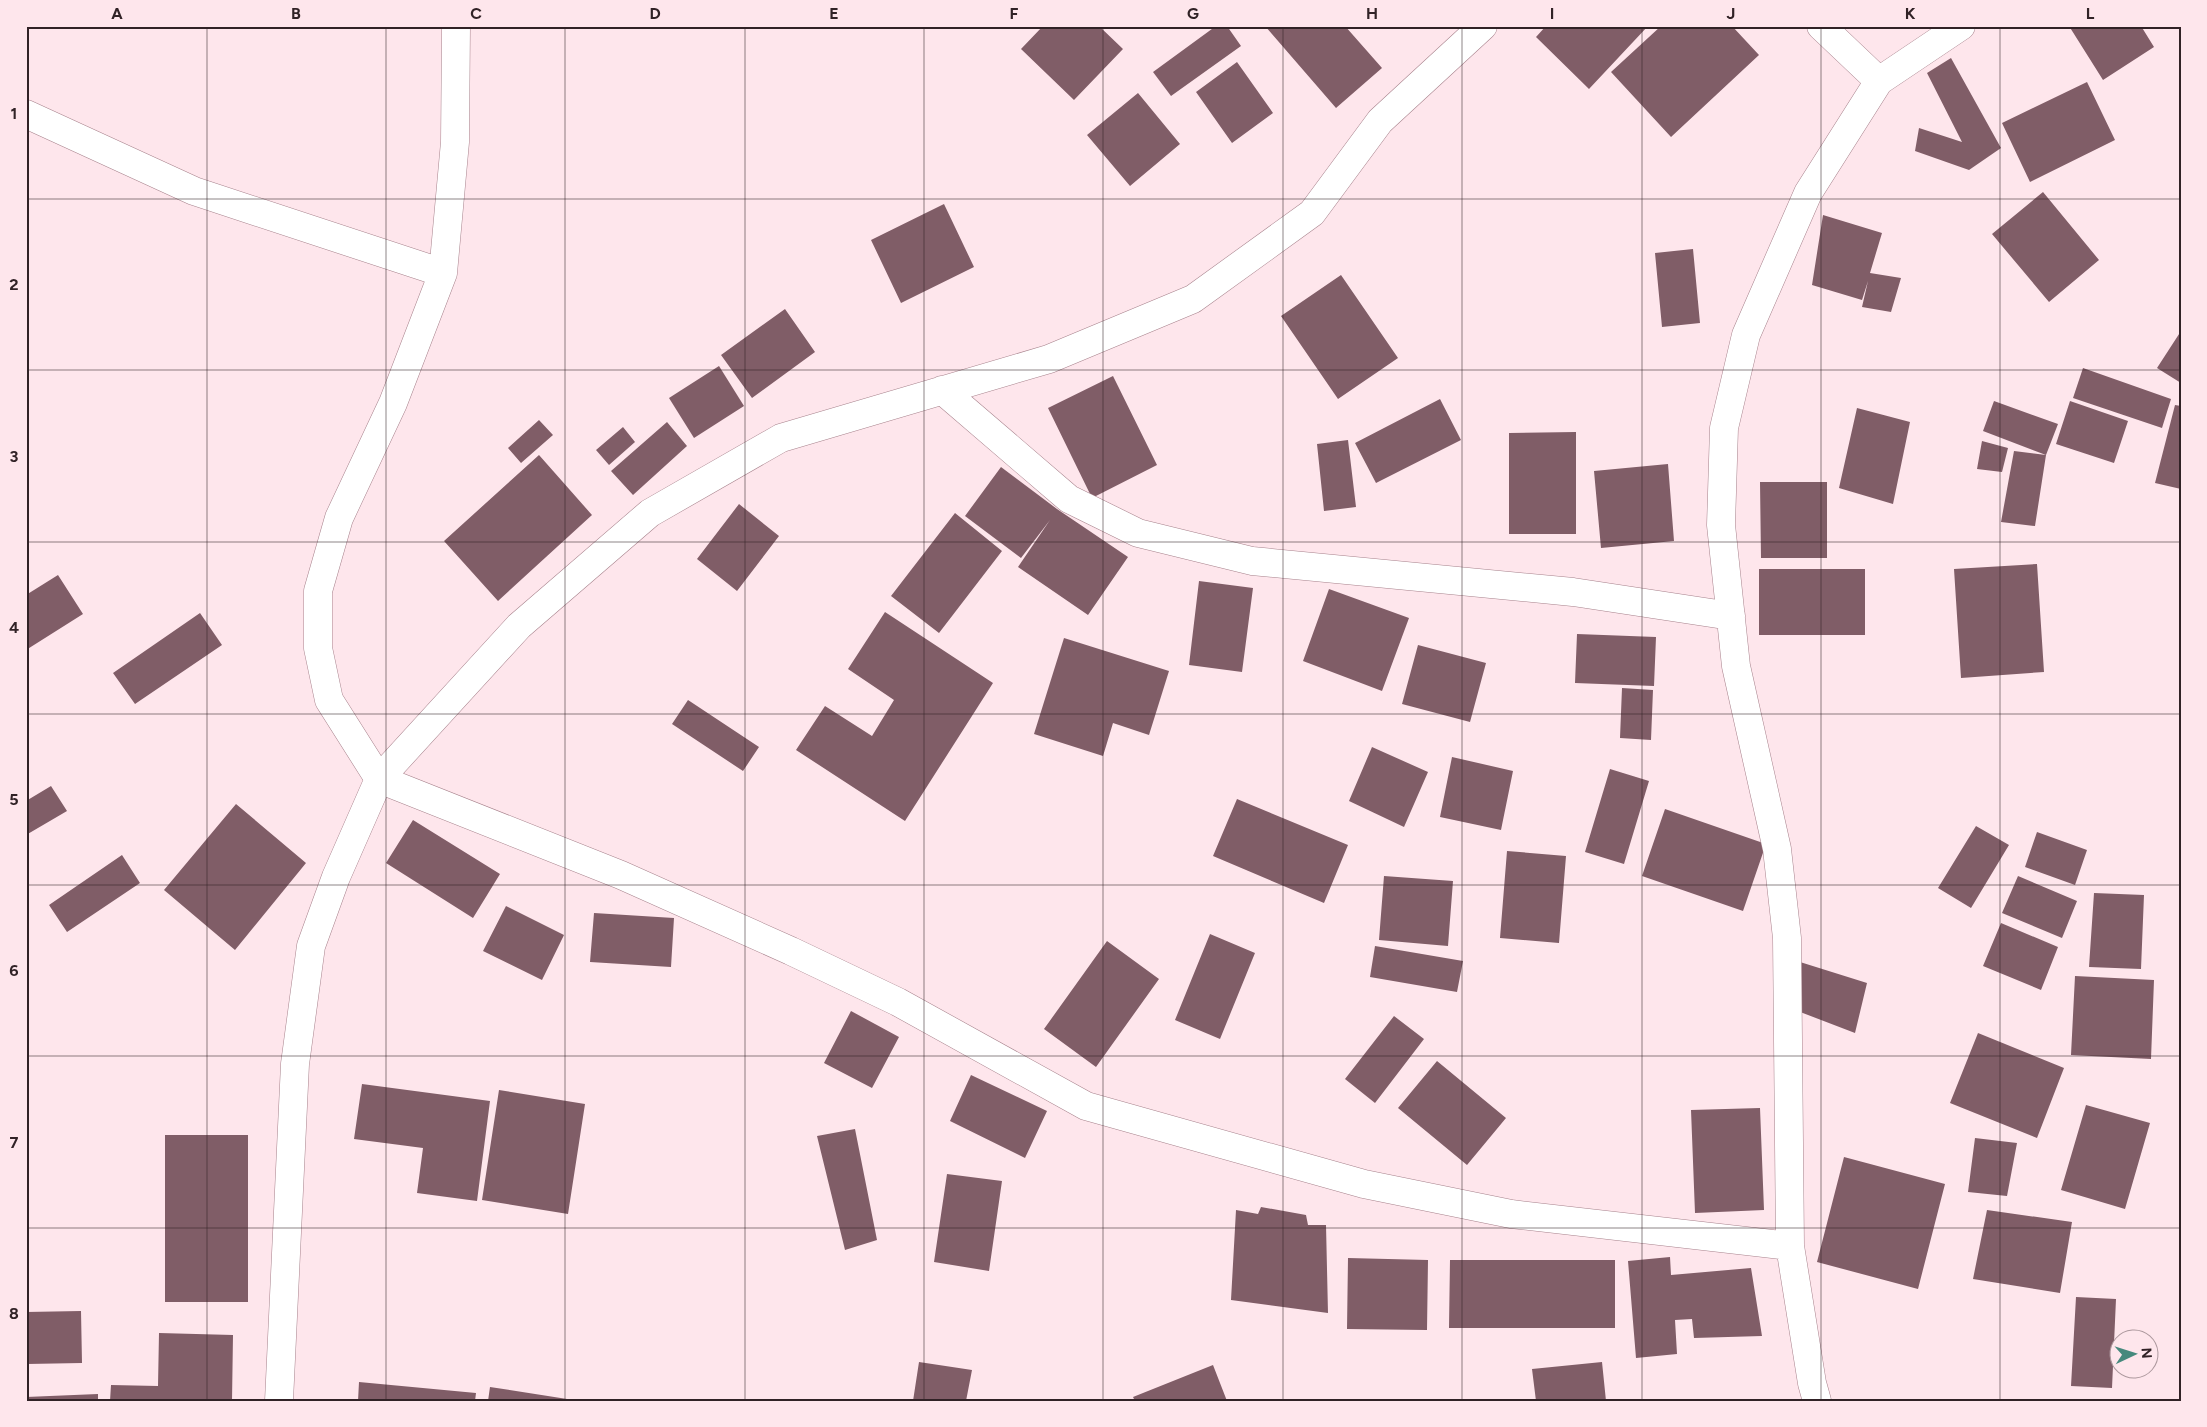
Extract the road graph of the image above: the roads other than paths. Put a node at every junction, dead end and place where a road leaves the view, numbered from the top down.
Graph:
1 (456, 26) edge
2 (1483, 26) edge
3 (1821, 26) edge
4 (1961, 26) edge
5 (1879, 81) junction
6 (26, 114) edge
7 (443, 273) junction
8 (942, 390) junction
9 (1731, 616) junction
10 (379, 779) junction
11 (1790, 1246) junction
12 (279, 1401) edge
13 (1817, 1401) edge

1 - 7 street
2 - 8 street
3 - 5 street
4 - 5 street
5 - 9 street
6 - 7 street
7 - 10 street
8 - 9 street
8 - 10 street
9 - 11 street
10 - 11 street
10 - 12 street
11 - 13 street

